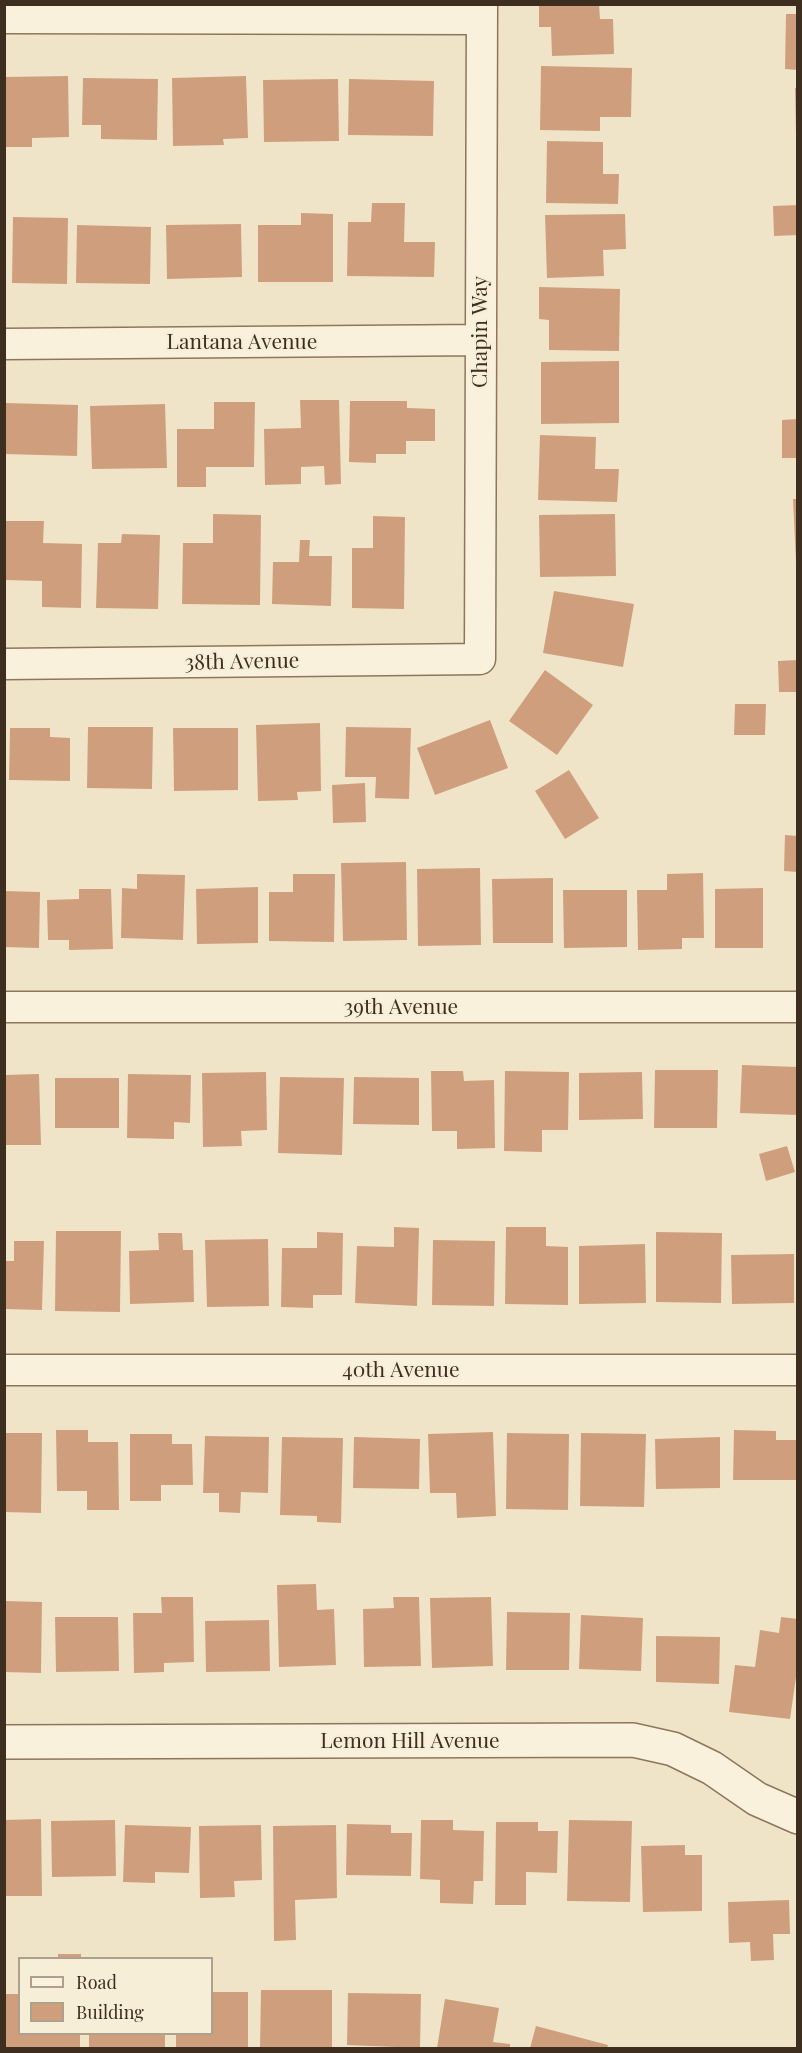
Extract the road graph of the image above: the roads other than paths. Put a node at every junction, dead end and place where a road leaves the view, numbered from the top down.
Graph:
1 (481, 12) edge
2 (4, 18) edge
3 (480, 340) junction
4 (4, 344) edge
5 (480, 659) joint
6 (4, 664) edge
7 (4, 1007) edge
8 (798, 1007) edge
9 (4, 1370) edge
10 (798, 1370) edge
11 (4, 1742) edge
12 (798, 1817) edge

1 - 2 street
1 - 3 street, Chapin Way
3 - 4 street, Lantana Avenue
3 - 5 street, Chapin Way
5 - 6 street, 38th Avenue
7 - 8 street, 39th Avenue
9 - 10 street, 40th Avenue
11 - 12 street, Lemon Hill Avenue

